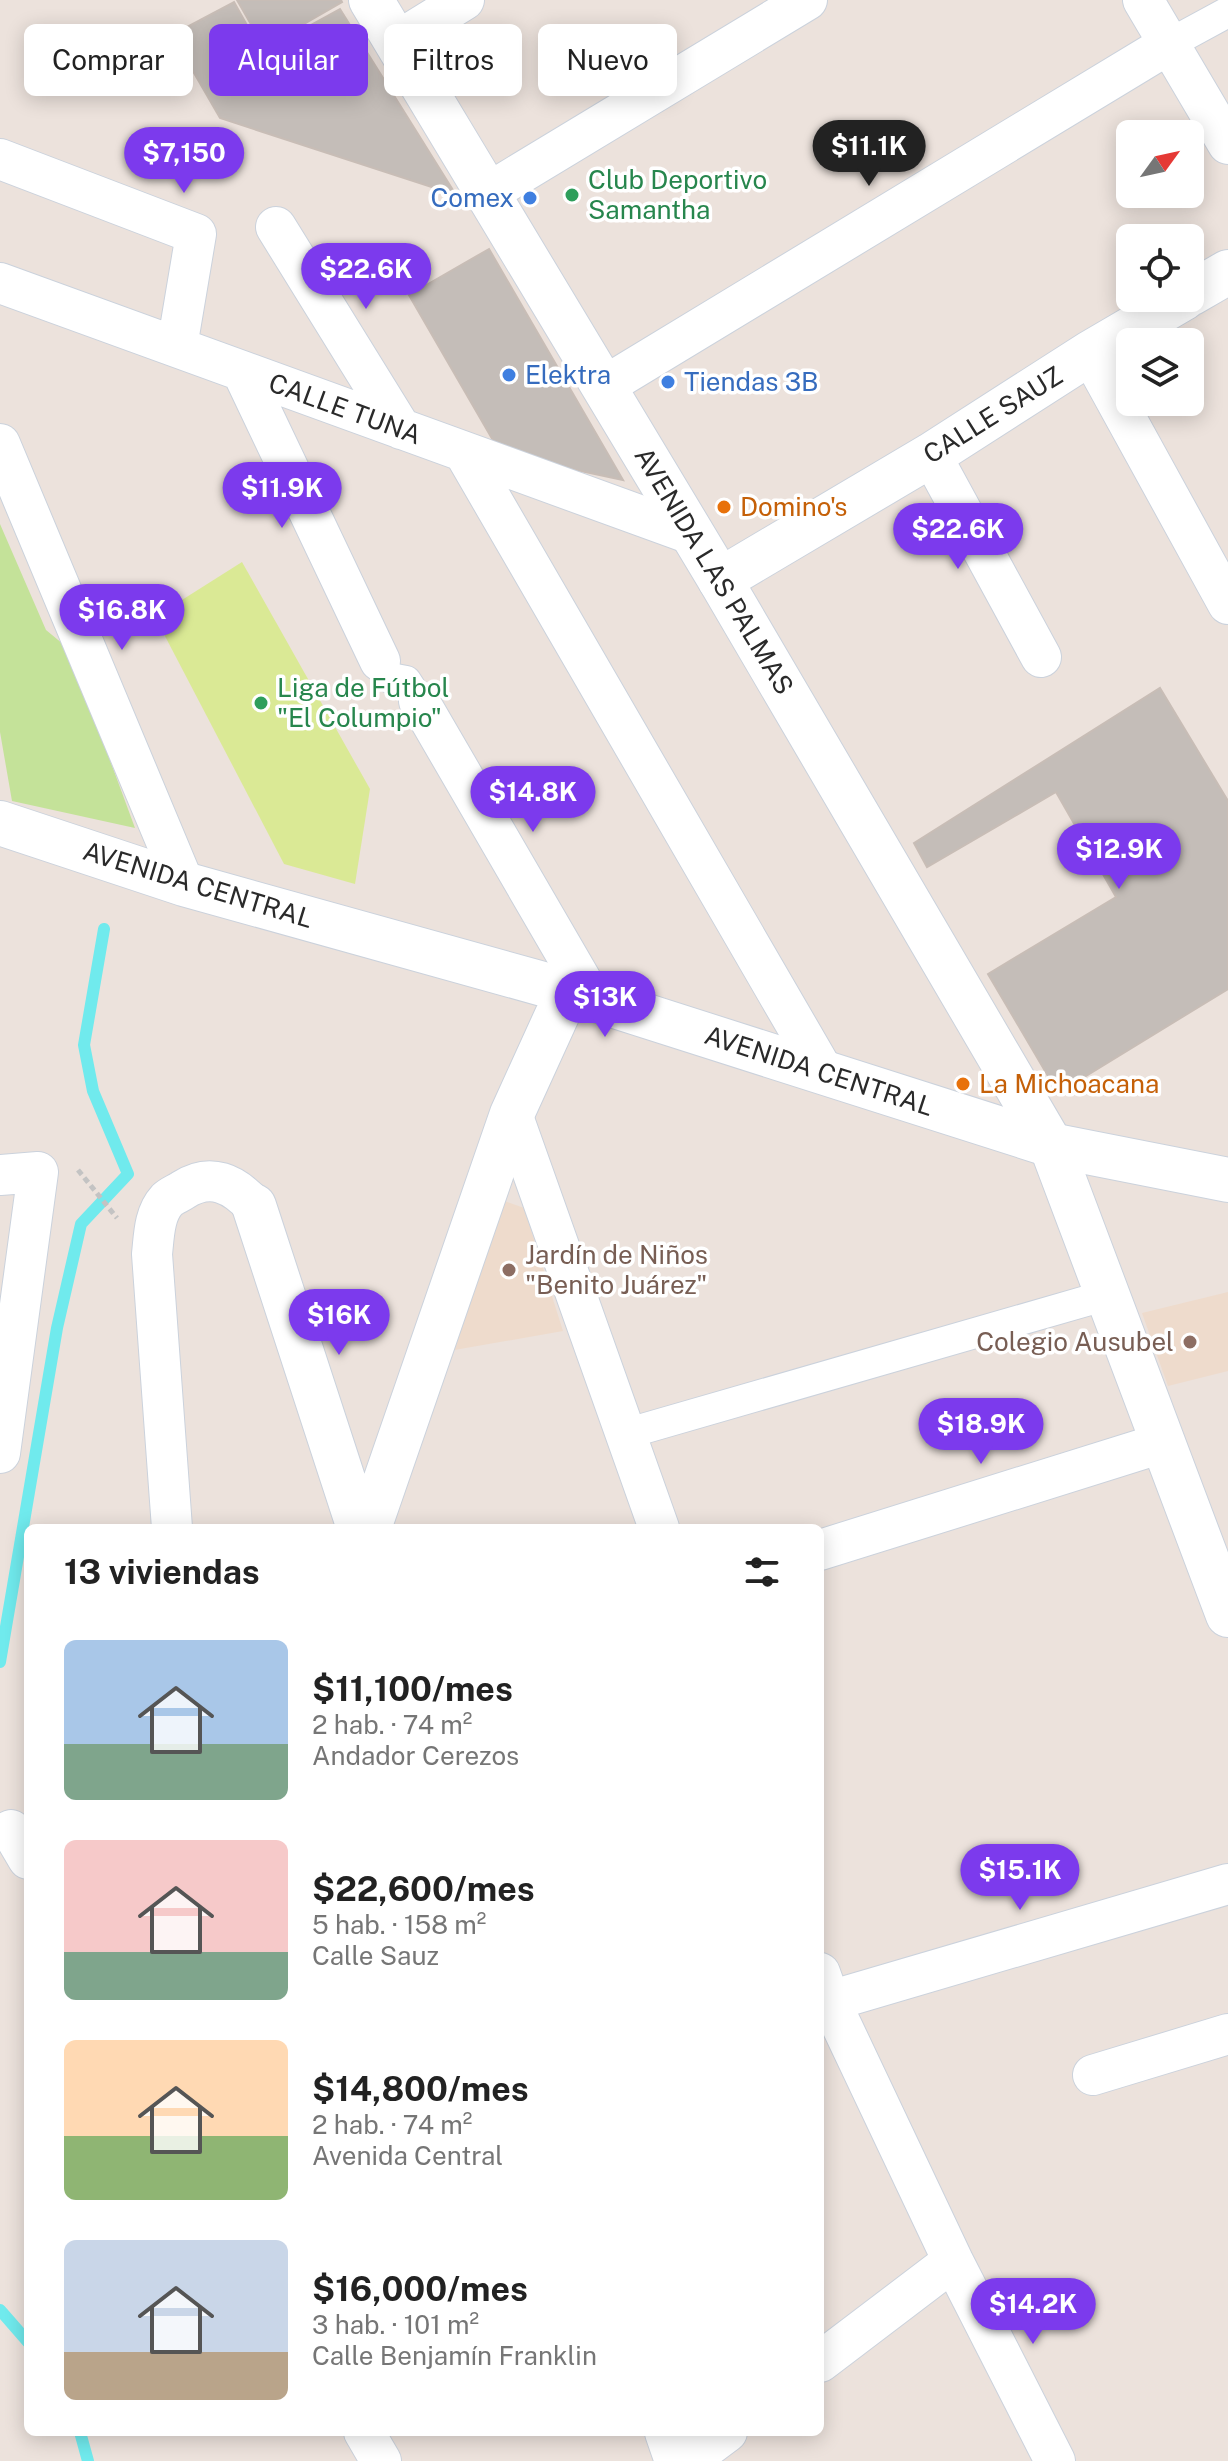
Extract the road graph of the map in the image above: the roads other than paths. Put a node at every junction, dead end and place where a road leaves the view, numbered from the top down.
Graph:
1 (371, 0) edge
2 (464, 0) edge
3 (807, 0) edge
4 (1143, 0) edge
5 (1228, 12) edge
6 (385, 24) edge
7 (425, 24) edge
8 (1169, 44) junction
9 (429, 96) edge
10 (1228, 144) edge
11 (0, 159) edge
12 (488, 193) junction
13 (276, 227) dead end
14 (1228, 272) edge
15 (0, 283) edge
16 (1204, 286) edge
17 (1160, 312) edge
18 (177, 347) junction
19 (1090, 353) junction
20 (242, 371) junction
21 (603, 387) junction
22 (401, 429) junction
23 (0, 444) edge
24 (464, 452) junction
25 (931, 455) junction
26 (691, 534) junction
27 (720, 580) junction
28 (1228, 604) edge
29 (1041, 657) dead end
30 (380, 661) joint
31 (419, 701) joint
32 (0, 823) edge
33 (184, 884) junction
34 (580, 995) junction
35 (824, 1073) junction
36 (512, 1114) junction
37 (1051, 1145) junction
38 (19, 1174) edge
39 (1228, 1180) edge
40 (254, 1206) joint
41 (1107, 1295) junction
42 (625, 1434) junction
43 (1162, 1443) junction
44 (0, 1453) edge
45 (172, 1524) edge
46 (358, 1524) edge
47 (370, 1524) edge
48 (658, 1524) edge
49 (824, 1549) edge
50 (1228, 1615) edge
51 (1228, 1884) edge
52 (825, 1987) edge
53 (1228, 2034) edge
54 (1093, 2075) dead end
55 (953, 2261) junction
56 (824, 2359) edge
57 (366, 2436) edge
58 (660, 2436) edge
59 (668, 2436) edge
60 (722, 2436) edge
61 (381, 2461) edge
62 (676, 2461) edge
63 (688, 2461) edge
64 (1055, 2461) edge

1 - 6 street, AVENIDA LAS PALMAS
2 - 7 street
3 - 12 street
4 - 8 street
5 - 8 street
8 - 10 street
8 - 21 street
9 - 12 street, AVENIDA LAS PALMAS
11 - 18 street
12 - 21 street, AVENIDA LAS PALMAS
13 - 22 street
14 - 16 street
15 - 18 street, CALLE TUNA
17 - 19 street, CALLE SAUZ
18 - 20 street, CALLE TUNA
19 - 25 street, CALLE SAUZ
19 - 28 street
20 - 22 street, CALLE TUNA
20 - 30 street
21 - 26 street, AVENIDA LAS PALMAS
22 - 24 street, CALLE TUNA
23 - 33 street
24 - 26 street, CALLE TUNA
24 - 35 street
25 - 27 street, CALLE SAUZ
25 - 29 street
26 - 27 street, AVENIDA LAS PALMAS
27 - 37 street, AVENIDA LAS PALMAS
30 - 31 street
31 - 34 street
32 - 33 street, AVENIDA CENTRAL
33 - 34 street, AVENIDA CENTRAL
34 - 35 street, AVENIDA CENTRAL
34 - 36 street
35 - 37 street, AVENIDA CENTRAL
36 - 42 street
36 - 47 street
37 - 39 street, AVENIDA CENTRAL
37 - 41 street, AVENIDA LAS PALMAS
38 - 44 street
40 - 45 street
40 - 46 street
41 - 42 street
41 - 43 street, AVENIDA LAS PALMAS
42 - 48 street
43 - 49 street
43 - 50 street, AVENIDA LAS PALMAS
51 - 52 street
52 - 55 street
53 - 54 street
55 - 56 street
55 - 64 street
57 - 61 street
58 - 62 street
59 - 62 street
60 - 63 street

